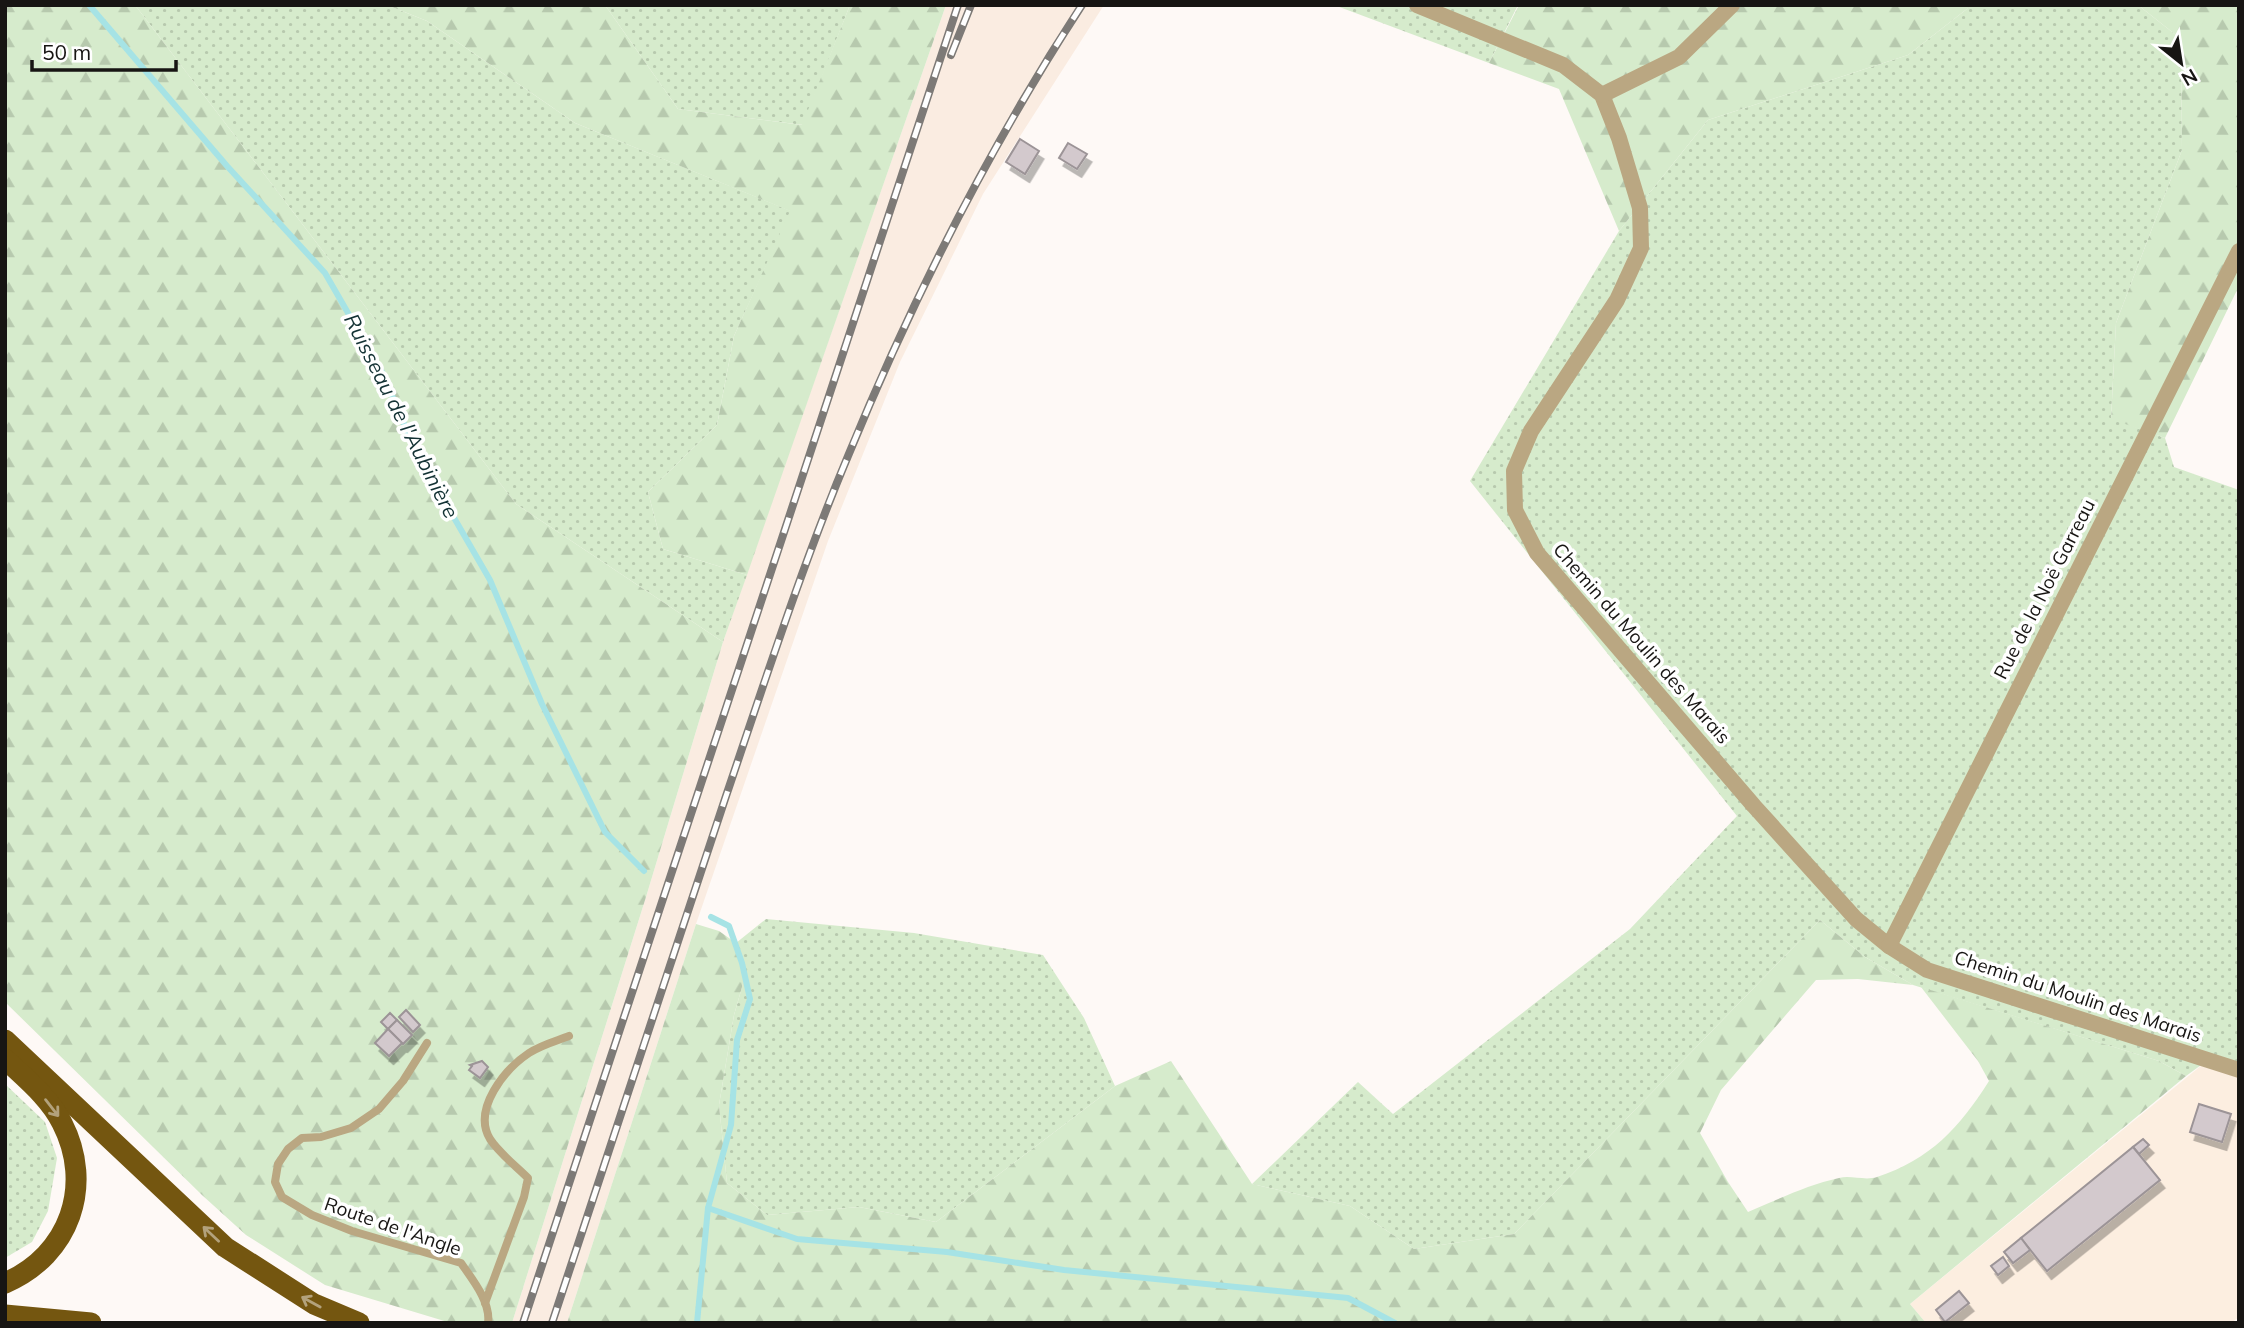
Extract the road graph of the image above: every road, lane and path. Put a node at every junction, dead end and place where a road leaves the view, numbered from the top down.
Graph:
1 (1417, 5) edge
2 (1732, 5) edge
3 (1602, 95) junction
4 (2239, 251) edge
5 (1889, 946) junction
6 (569, 1036) dead end
7 (5, 1040) edge
8 (427, 1043) dead end
9 (5, 1059) edge
10 (2239, 1069) edge
11 (5, 1283) edge
12 (485, 1303) junction
13 (5, 1315) edge
14 (91, 1323) edge
15 (359, 1323) edge
16 (488, 1323) edge

1 - 3 street
2 - 3 street
3 - 5 street, Chemin du Moulin des Marais
4 - 5 street, Rue de la Noë Garreau
5 - 10 street, Chemin du Moulin des Marais
6 - 12 lane
15 -> 7 highway
8 - 12 lane, Route de l'Angle
9 -> 11 highway
12 - 16 lane, Route de l'Angle
13 - 14 highway

